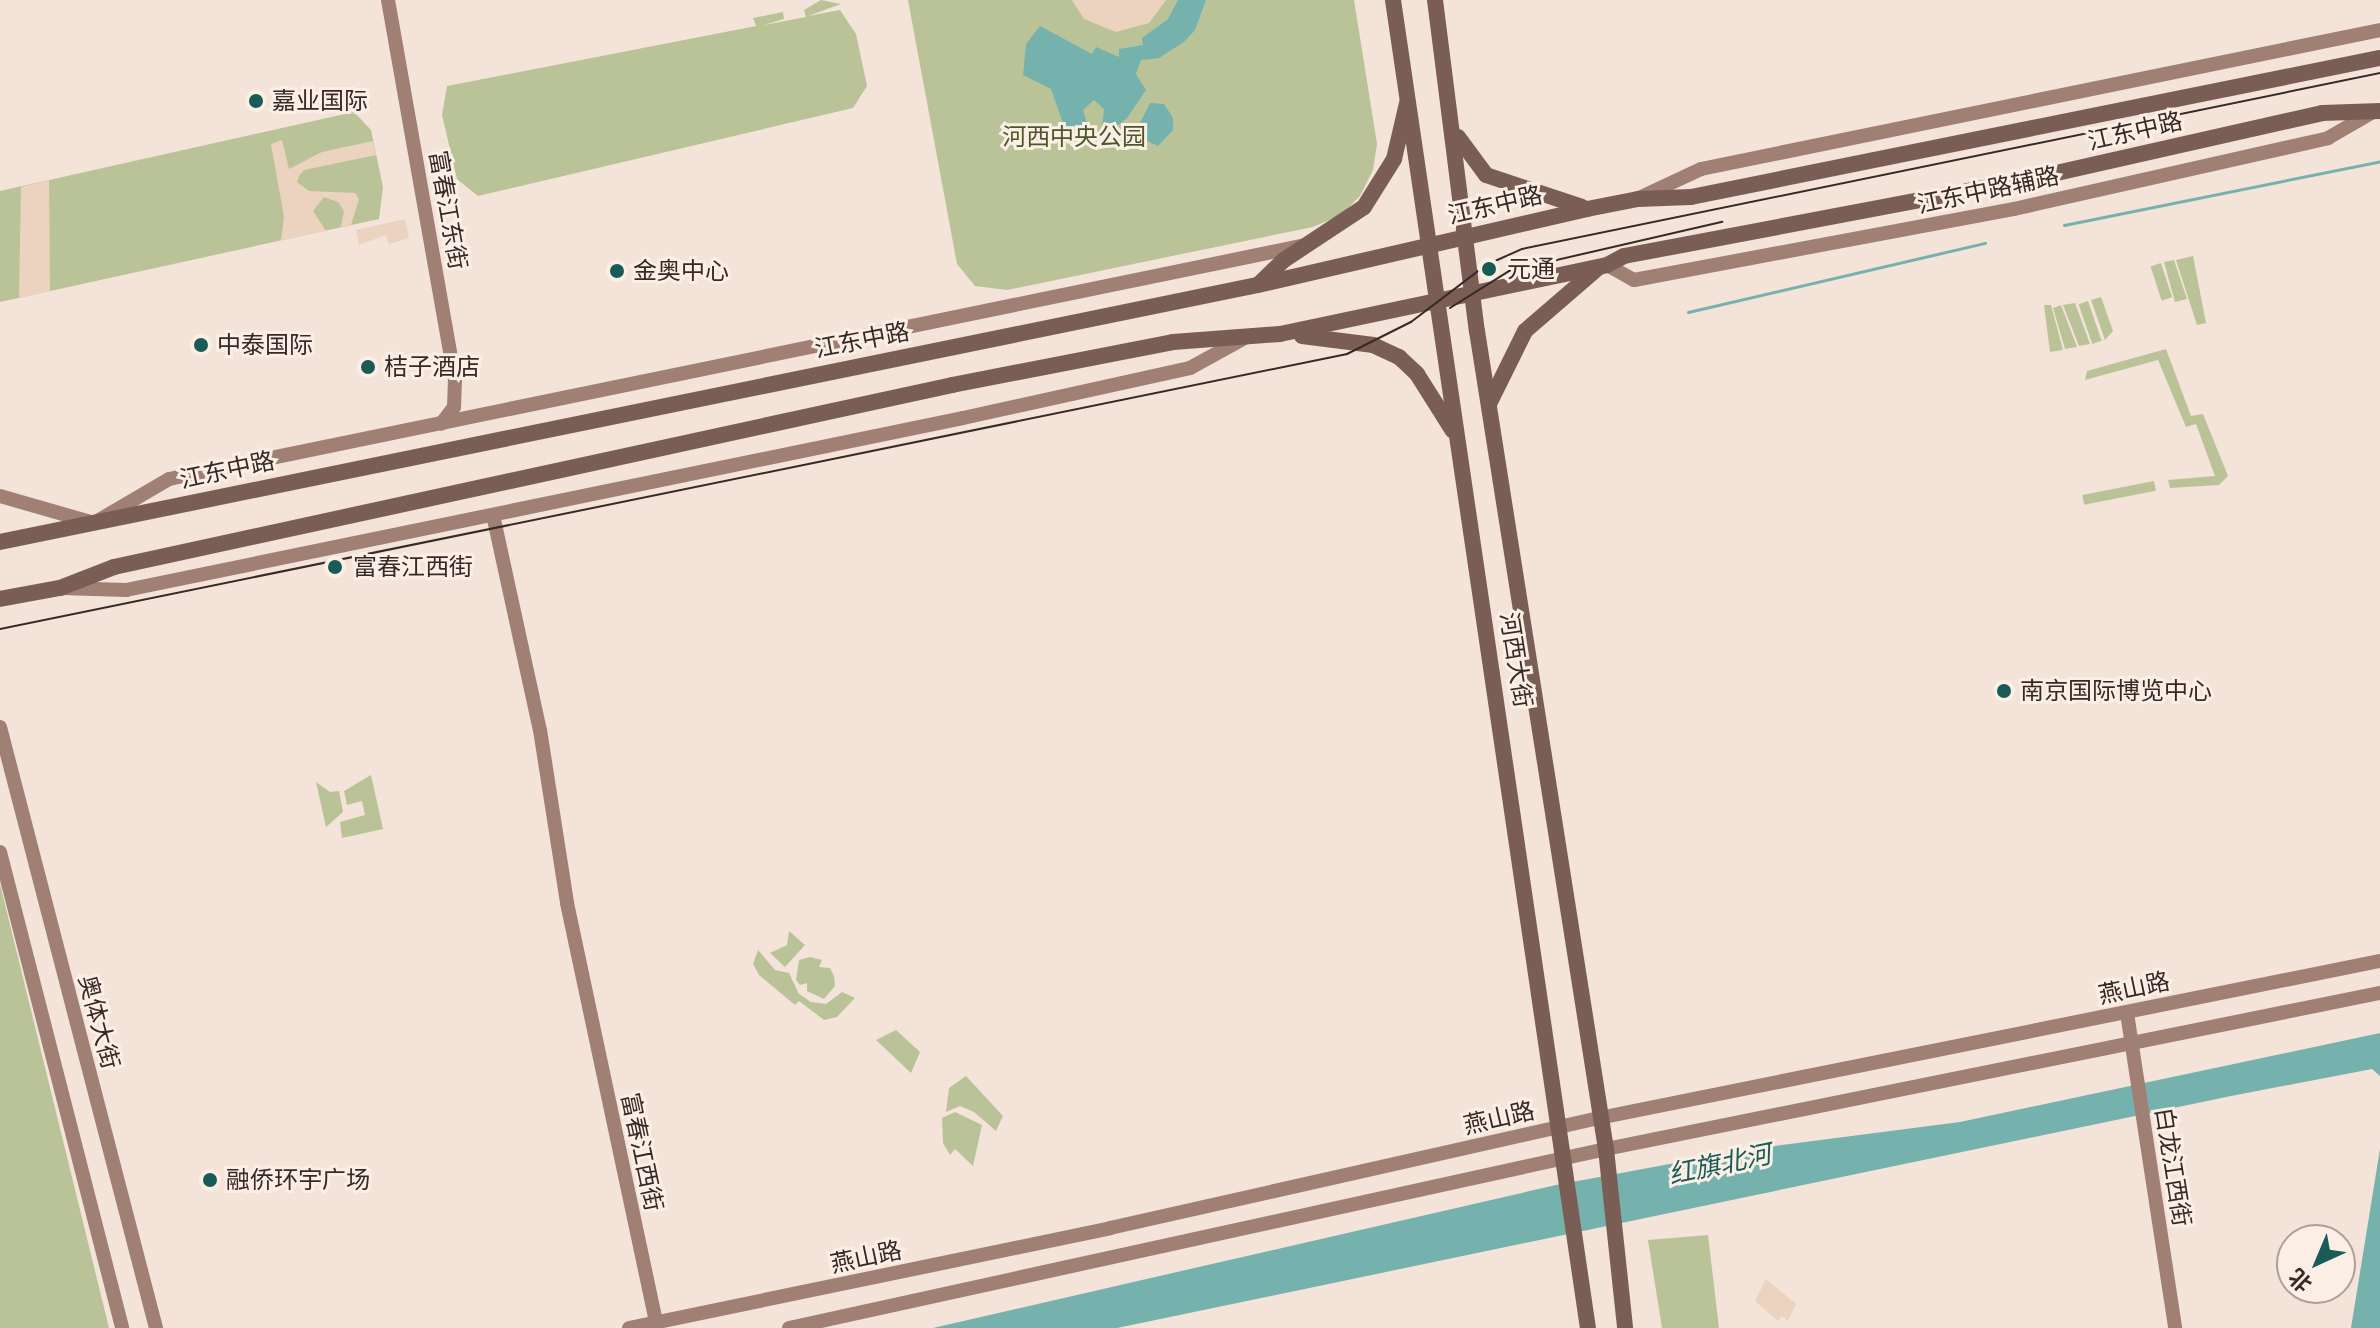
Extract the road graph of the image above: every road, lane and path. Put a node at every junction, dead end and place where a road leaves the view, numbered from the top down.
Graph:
1 (388, 0) edge
2 (1393, 0) edge
3 (1435, 0) edge
4 (2380, 30) edge
5 (2380, 58) edge
6 (1409, 94) junction
7 (2376, 112) edge
8 (1452, 127) junction
9 (1638, 199) junction
10 (1587, 209) junction
11 (1466, 236) junction
12 (1310, 244) junction
13 (1431, 246) junction
14 (1604, 266) junction
15 (1258, 285) junction
16 (1472, 294) junction
17 (1436, 303) junction
18 (1280, 334) junction
19 (1243, 339) junction
20 (1489, 404) junction
21 (441, 424) junction
22 (1458, 439) junction
23 (0, 496) edge
24 (493, 515) junction
25 (94, 523) junction
26 (0, 542) edge
27 (60, 588) junction
28 (0, 599) edge
29 (0, 727) edge
30 (0, 852) edge
31 (2380, 961) edge
32 (2380, 993) edge
33 (2127, 1013) junction
34 (2133, 1043) junction
35 (1601, 1118) junction
36 (1560, 1127) junction
37 (1606, 1149) junction
38 (1565, 1159) junction
39 (657, 1326) edge
40 (122, 1328) edge
41 (156, 1328) edge
42 (629, 1328) edge
43 (789, 1328) edge
44 (1588, 1328) edge
45 (1625, 1328) edge
46 (2175, 1328) edge

1 - 21 street, 富春江东街
2 - 6 main road, 河西大街
3 - 8 main road, 河西大街
4 - 9 street, 江东中路
5 - 9 main road, 江东中路
6 - 12 main road
6 - 13 main road, 河西大街
7 - 14 main road, 江东中路
7 - 14 street, 江东中路辅路
8 - 10 main road
8 - 11 main road, 河西大街
9 - 10 main road, 江东中路
10 - 11 main road, 江东中路
11 - 13 main road, 江东中路
11 - 16 main road, 河西大街
12 - 15 main road
12 - 21 street, 江东中路
13 - 15 main road, 江东中路
13 - 17 main road, 河西大街
14 - 16 main road, 江东中路
14 - 20 main road
15 - 25 main road, 江东中路
16 - 17 main road, 江东中路
16 - 20 main road, 河西大街
17 - 18 main road, 江东中路
17 - 22 main road, 河西大街
18 - 19 main road, 江东中路
18 - 22 main road
19 - 24 street, 江东中路
19 - 27 main road, 江东中路
20 - 35 main road, 河西大街
21 - 25 street, 江东中路
22 - 36 main road, 河西大街
23 - 25 street
24 - 27 street, 江东中路
24 - 39 street, 富春江西街
25 - 26 main road, 江东中路
27 - 28 main road, 江东中路
29 - 41 street, 奥体大街
30 - 40 street
31 - 33 street, 燕山路
32 - 34 street
33 - 34 street, 白龙江西街
33 - 35 street, 燕山路
34 - 37 street
34 - 46 street, 白龙江西街
35 - 36 street, 燕山路
35 - 37 main road, 河西大街
36 - 38 main road, 河西大街
36 - 39 street, 燕山路
37 - 38 street
37 - 45 main road, 河西大街
38 - 43 street
38 - 44 main road, 河西大街
39 - 42 street, 燕山路

